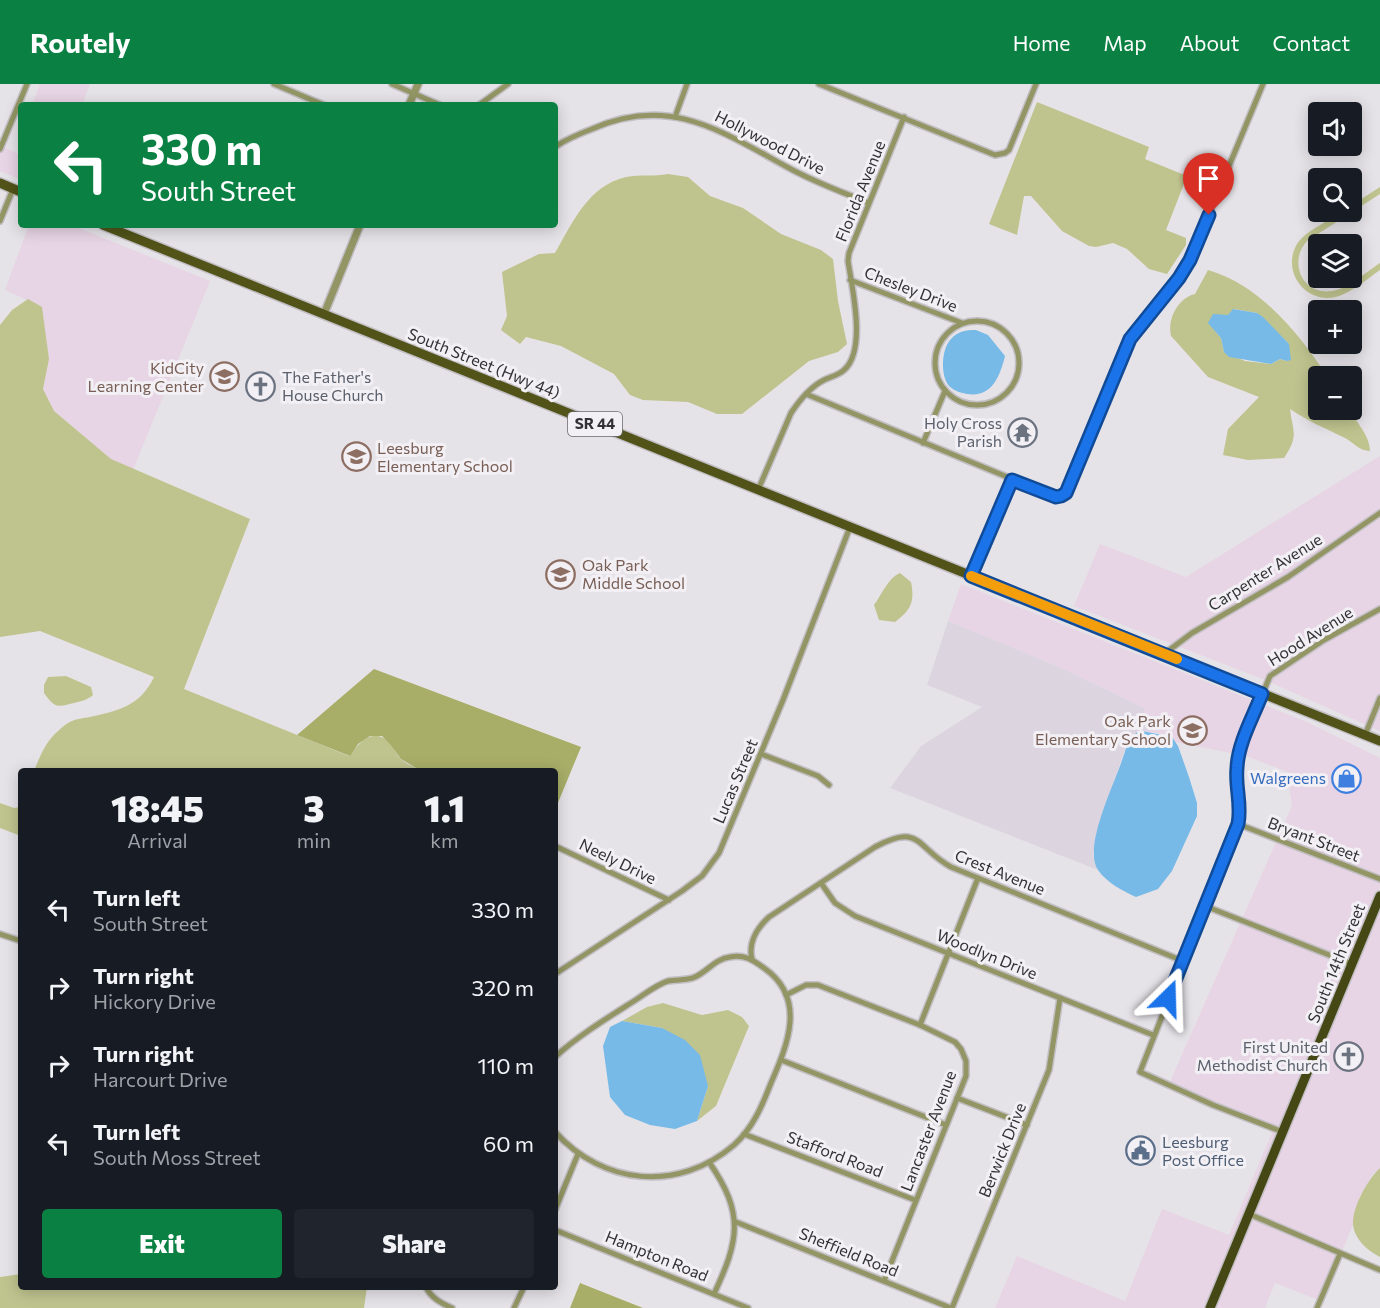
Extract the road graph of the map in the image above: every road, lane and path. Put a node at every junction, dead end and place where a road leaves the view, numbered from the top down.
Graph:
1 (27, 84) edge
2 (274, 84) edge
3 (392, 84) edge
4 (418, 84) edge
5 (508, 84) edge
6 (687, 84) edge
7 (819, 84) edge
8 (1036, 84) edge
9 (1263, 84) edge
10 (414, 93) junction
11 (20, 102) edge
12 (317, 102) edge
13 (410, 102) edge
14 (434, 102) edge
15 (483, 102) edge
16 (18, 106) edge
17 (675, 117) junction
18 (904, 117) junction
19 (558, 145) edge
20 (0, 149) edge
21 (0, 183) edge
22 (17, 190) edge
23 (868, 203) junction
24 (2, 208) edge
25 (0, 221) edge
26 (110, 228) edge
27 (359, 228) edge
28 (850, 280) junction
29 (324, 314) junction
30 (962, 323) junction
31 (945, 391) junction
32 (806, 394) junction
33 (923, 443) junction
34 (1012, 480) junction
35 (758, 490) junction
36 (1380, 513) edge
37 (850, 527) junction
38 (971, 576) junction
39 (1380, 609) edge
40 (1164, 654) junction
41 (1262, 694) junction
42 (1380, 698) edge
43 (1365, 735) junction
44 (1380, 741) edge
45 (761, 754) junction
46 (829, 785) dead end
47 (1238, 824) junction
48 (558, 847) edge
49 (978, 878) junction
50 (1380, 879) edge
51 (821, 883) junction
52 (1380, 896) edge
53 (669, 900) junction
54 (1205, 906) junction
55 (0, 934) edge
56 (18, 940) edge
57 (948, 953) junction
58 (752, 959) junction
59 (1183, 961) junction
60 (1352, 964) junction
61 (558, 972) edge
62 (786, 995) junction
63 (1060, 998) junction
64 (920, 1025) junction
65 (1153, 1035) junction
66 (558, 1055) edge
67 (781, 1060) junction
68 (957, 1098) junction
69 (946, 1125) junction
70 (1026, 1125) junction
71 (1283, 1132) junction
72 (744, 1134) junction
73 (558, 1135) edge
74 (578, 1154) junction
75 (709, 1162) junction
76 (915, 1200) junction
77 (558, 1203) edge
78 (1249, 1214) junction
79 (736, 1222) junction
80 (558, 1231) edge
81 (1340, 1254) junction
82 (1380, 1270) edge
83 (884, 1281) junction
84 (427, 1290) edge
85 (523, 1290) edge
86 (714, 1294) junction
87 (452, 1308) edge
88 (514, 1308) edge
89 (748, 1308) edge
90 (952, 1308) edge
91 (1210, 1308) edge
92 (1317, 1308) edge

1 - 11 street
2 - 12 street
3 - 10 street
4 - 10 street
5 - 15 street
6 - 17 street
7 - 18 street
8 - 18 street
9 - 34 street
10 - 13 street
10 - 14 street
16 - 20 street
17 - 19 street, Hollywood Drive
17 - 23 street, Hollywood Drive
18 - 23 street, Florida Avenue
21 - 22 main road
22 - 24 street
23 - 28 street, Florida Avenue
24 - 25 street
26 - 29 main road, South Street (Hwy 44) / SR 44
27 - 29 street
28 - 30 street, Chesley Drive
28 - 32 street, Florida Avenue
29 - 35 main road, South Street (Hwy 44) / SR 44
30 - 31 street
30 - 31 street
31 - 33 street
32 - 33 street
32 - 35 street, Florida Avenue
33 - 34 street
34 - 38 street
35 - 37 main road, South Street (Hwy 44) / SR 44
36 - 40 street, Carpenter Avenue
37 - 38 main road, South Street (Hwy 44) / SR 44
37 - 45 street, Lucas Street
38 - 40 main road, SR 44
39 - 41 street, Hood Avenue
40 - 41 main road, SR 44
41 - 43 main road, SR 44
41 - 47 street, Hood Avenue
42 - 43 street
43 - 44 main road, SR 44
45 - 46 street
45 - 53 street, Lucas Street
47 - 50 street, Bryant Street
47 - 54 street, Hood Avenue
48 - 53 street, Neely Drive
49 - 51 street, Crest Avenue
49 - 57 street
49 - 59 street, Crest Avenue
51 - 57 street, Woodlyn Drive
51 - 58 street, Crest Avenue
52 - 60 highway, South 14th Street
53 - 61 street, Lucas Street
54 - 59 street, Hood Avenue
54 - 60 street
55 - 56 street
57 - 63 street, Woodlyn Drive
57 - 64 street
58 - 62 street
58 - 66 street
59 - 65 street, Hood Avenue
60 - 71 highway, South 14th Street
62 - 64 street, Lancaster Avenue
62 - 67 street
63 - 65 street, Woodlyn Drive
63 - 70 street, Berwick Drive
64 - 68 street, Lancaster Avenue
65 - 71 street, Hood Avenue
67 - 69 street
67 - 72 street
68 - 69 street, Lancaster Avenue
68 - 70 street
69 - 76 street, Lancaster Avenue
70 - 90 street, Berwick Drive
71 - 78 highway, South 14th Street
72 - 75 street
72 - 76 street, Stafford Road
73 - 74 street
74 - 75 street
74 - 77 street
75 - 79 street
76 - 83 street, Lancaster Avenue
78 - 81 street
78 - 91 highway, South 14th Street
79 - 83 street, Sheffield Road
79 - 86 street
80 - 86 street, Hampton Road
81 - 82 street
81 - 92 street
83 - 90 street, Sheffield Road
84 - 87 street
85 - 88 street
86 - 89 street, Hampton Road

